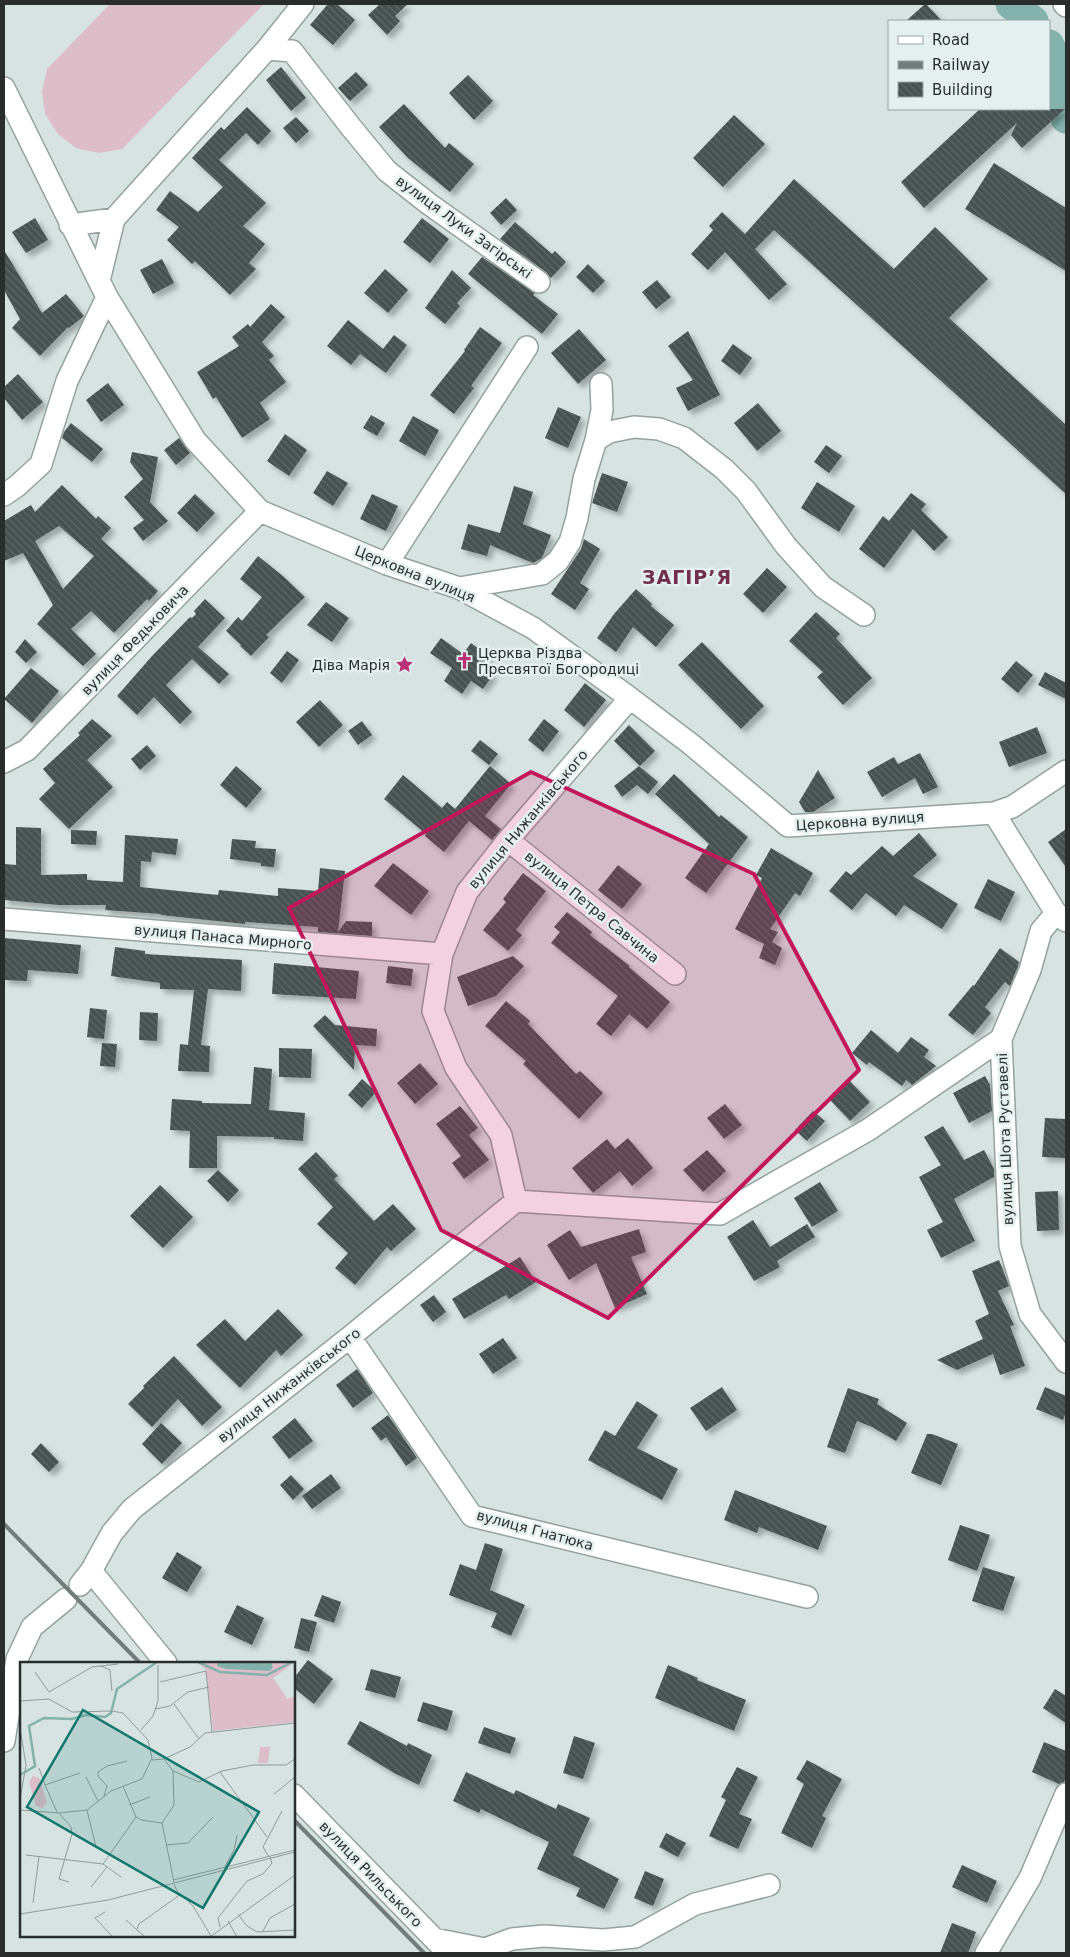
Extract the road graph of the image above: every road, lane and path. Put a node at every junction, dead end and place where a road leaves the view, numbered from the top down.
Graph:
1 (303, 4) edge
2 (267, 49) junction
3 (4, 88) edge
4 (114, 219) junction
5 (70, 225) junction
6 (539, 282) dead end
7 (103, 289) junction
8 (527, 347) dead end
9 (601, 384) dead end
10 (596, 440) junction
11 (4, 495) edge
12 (260, 511) junction
13 (387, 564) junction
14 (459, 588) junction
15 (864, 615) dead end
16 (630, 698) junction
17 (4, 762) edge
18 (1066, 771) edge
19 (994, 813) junction
20 (508, 840) junction
21 (1061, 917) edge
22 (4, 919) edge
23 (442, 954) junction
24 (675, 974) dead end
25 (1001, 1039) junction
26 (516, 1201) junction
27 (350, 1337) junction
28 (1066, 1362) edge
29 (79, 1585) junction
30 (807, 1597) dead end
31 (165, 1662) edge
32 (7, 1698) edge
33 (4, 1741) edge
34 (1066, 1794) edge
35 (295, 1795) edge
36 (769, 1885) dead end
37 (441, 1946) edge
38 (484, 1951) edge
39 (986, 1953) edge

1 - 2 street
2 - 4 street
2 - 6 street, вулиця Луки Загірські
3 - 5 street, Церковна вулиця
4 - 5 street
4 - 7 street
5 - 7 street, Церковна вулиця
7 - 11 street
7 - 12 street, Церковна вулиця
8 - 13 street
9 - 10 street
10 - 14 street
10 - 15 street
12 - 13 street, Церковна вулиця
12 - 17 street, вулиця Федьковича
13 - 14 street, Церковна вулиця
14 - 16 street, Церковна вулиця
16 - 19 street, Церковна вулиця
16 - 20 street, вулиця Нижанківського
18 - 19 street, Церковна вулиця
19 - 21 street
20 - 23 street, вулиця Нижанківського
20 - 24 street, вулиця Петра Савчина
21 - 25 street, вулиця Шота Руставелі
22 - 23 street, вулиця Панаса Мирного
23 - 26 street, вулиця Нижанківського
25 - 26 street
25 - 28 street, вулиця Шота Руставелі
26 - 27 street, вулиця Нижанківського
27 - 29 street, вулиця Нижанківського
27 - 30 street, вулиця Гнатюка
29 - 31 street
29 - 32 street
32 - 33 street
34 - 39 street
35 - 37 street, вулиця Рильського
36 - 38 street
37 - 38 street

